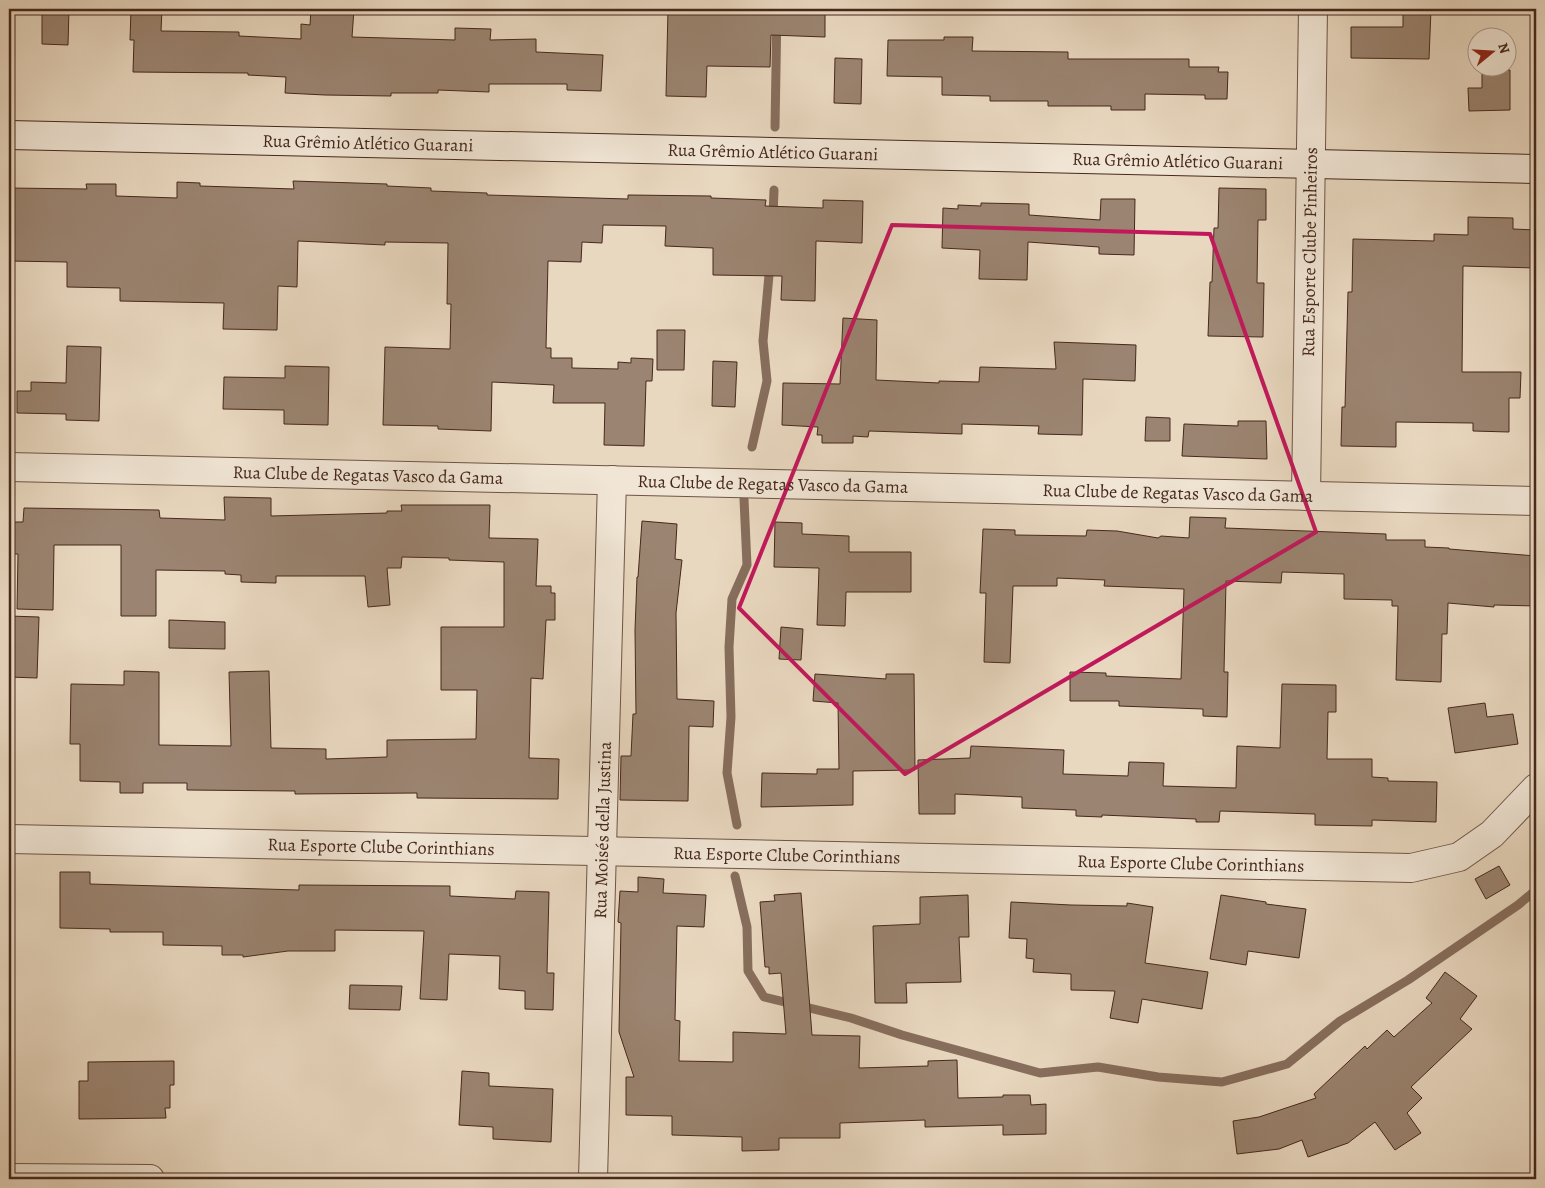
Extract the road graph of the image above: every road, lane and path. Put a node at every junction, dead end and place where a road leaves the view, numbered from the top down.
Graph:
1 (1313, 9) edge
2 (9, 135) edge
3 (1311, 164) junction
4 (1536, 169) edge
5 (9, 467) edge
6 (612, 480) junction
7 (1306, 496) junction
8 (1536, 501) edge
9 (1536, 788) edge
10 (9, 839) edge
11 (602, 852) junction
12 (9, 1178) edge
13 (150, 1179) edge
14 (593, 1179) edge

1 - 3 street, Rua Esporte Clube Pinheiros
2 - 3 street, Rua Grêmio Atlético Guarani
3 - 4 street, Rua Grêmio Atlético Guarani
3 - 7 street, Rua Esporte Clube Pinheiros
5 - 6 street, Rua Clube de Regatas Vasco da Gama
6 - 7 street, Rua Clube de Regatas Vasco da Gama
6 - 11 street, Rua Moisés della Justina
7 - 8 street, Rua Clube de Regatas Vasco da Gama
9 - 11 street, Rua Esporte Clube Corinthians
10 - 11 street, Rua Esporte Clube Corinthians
11 - 14 street, Rua Moisés della Justina
12 - 13 street

